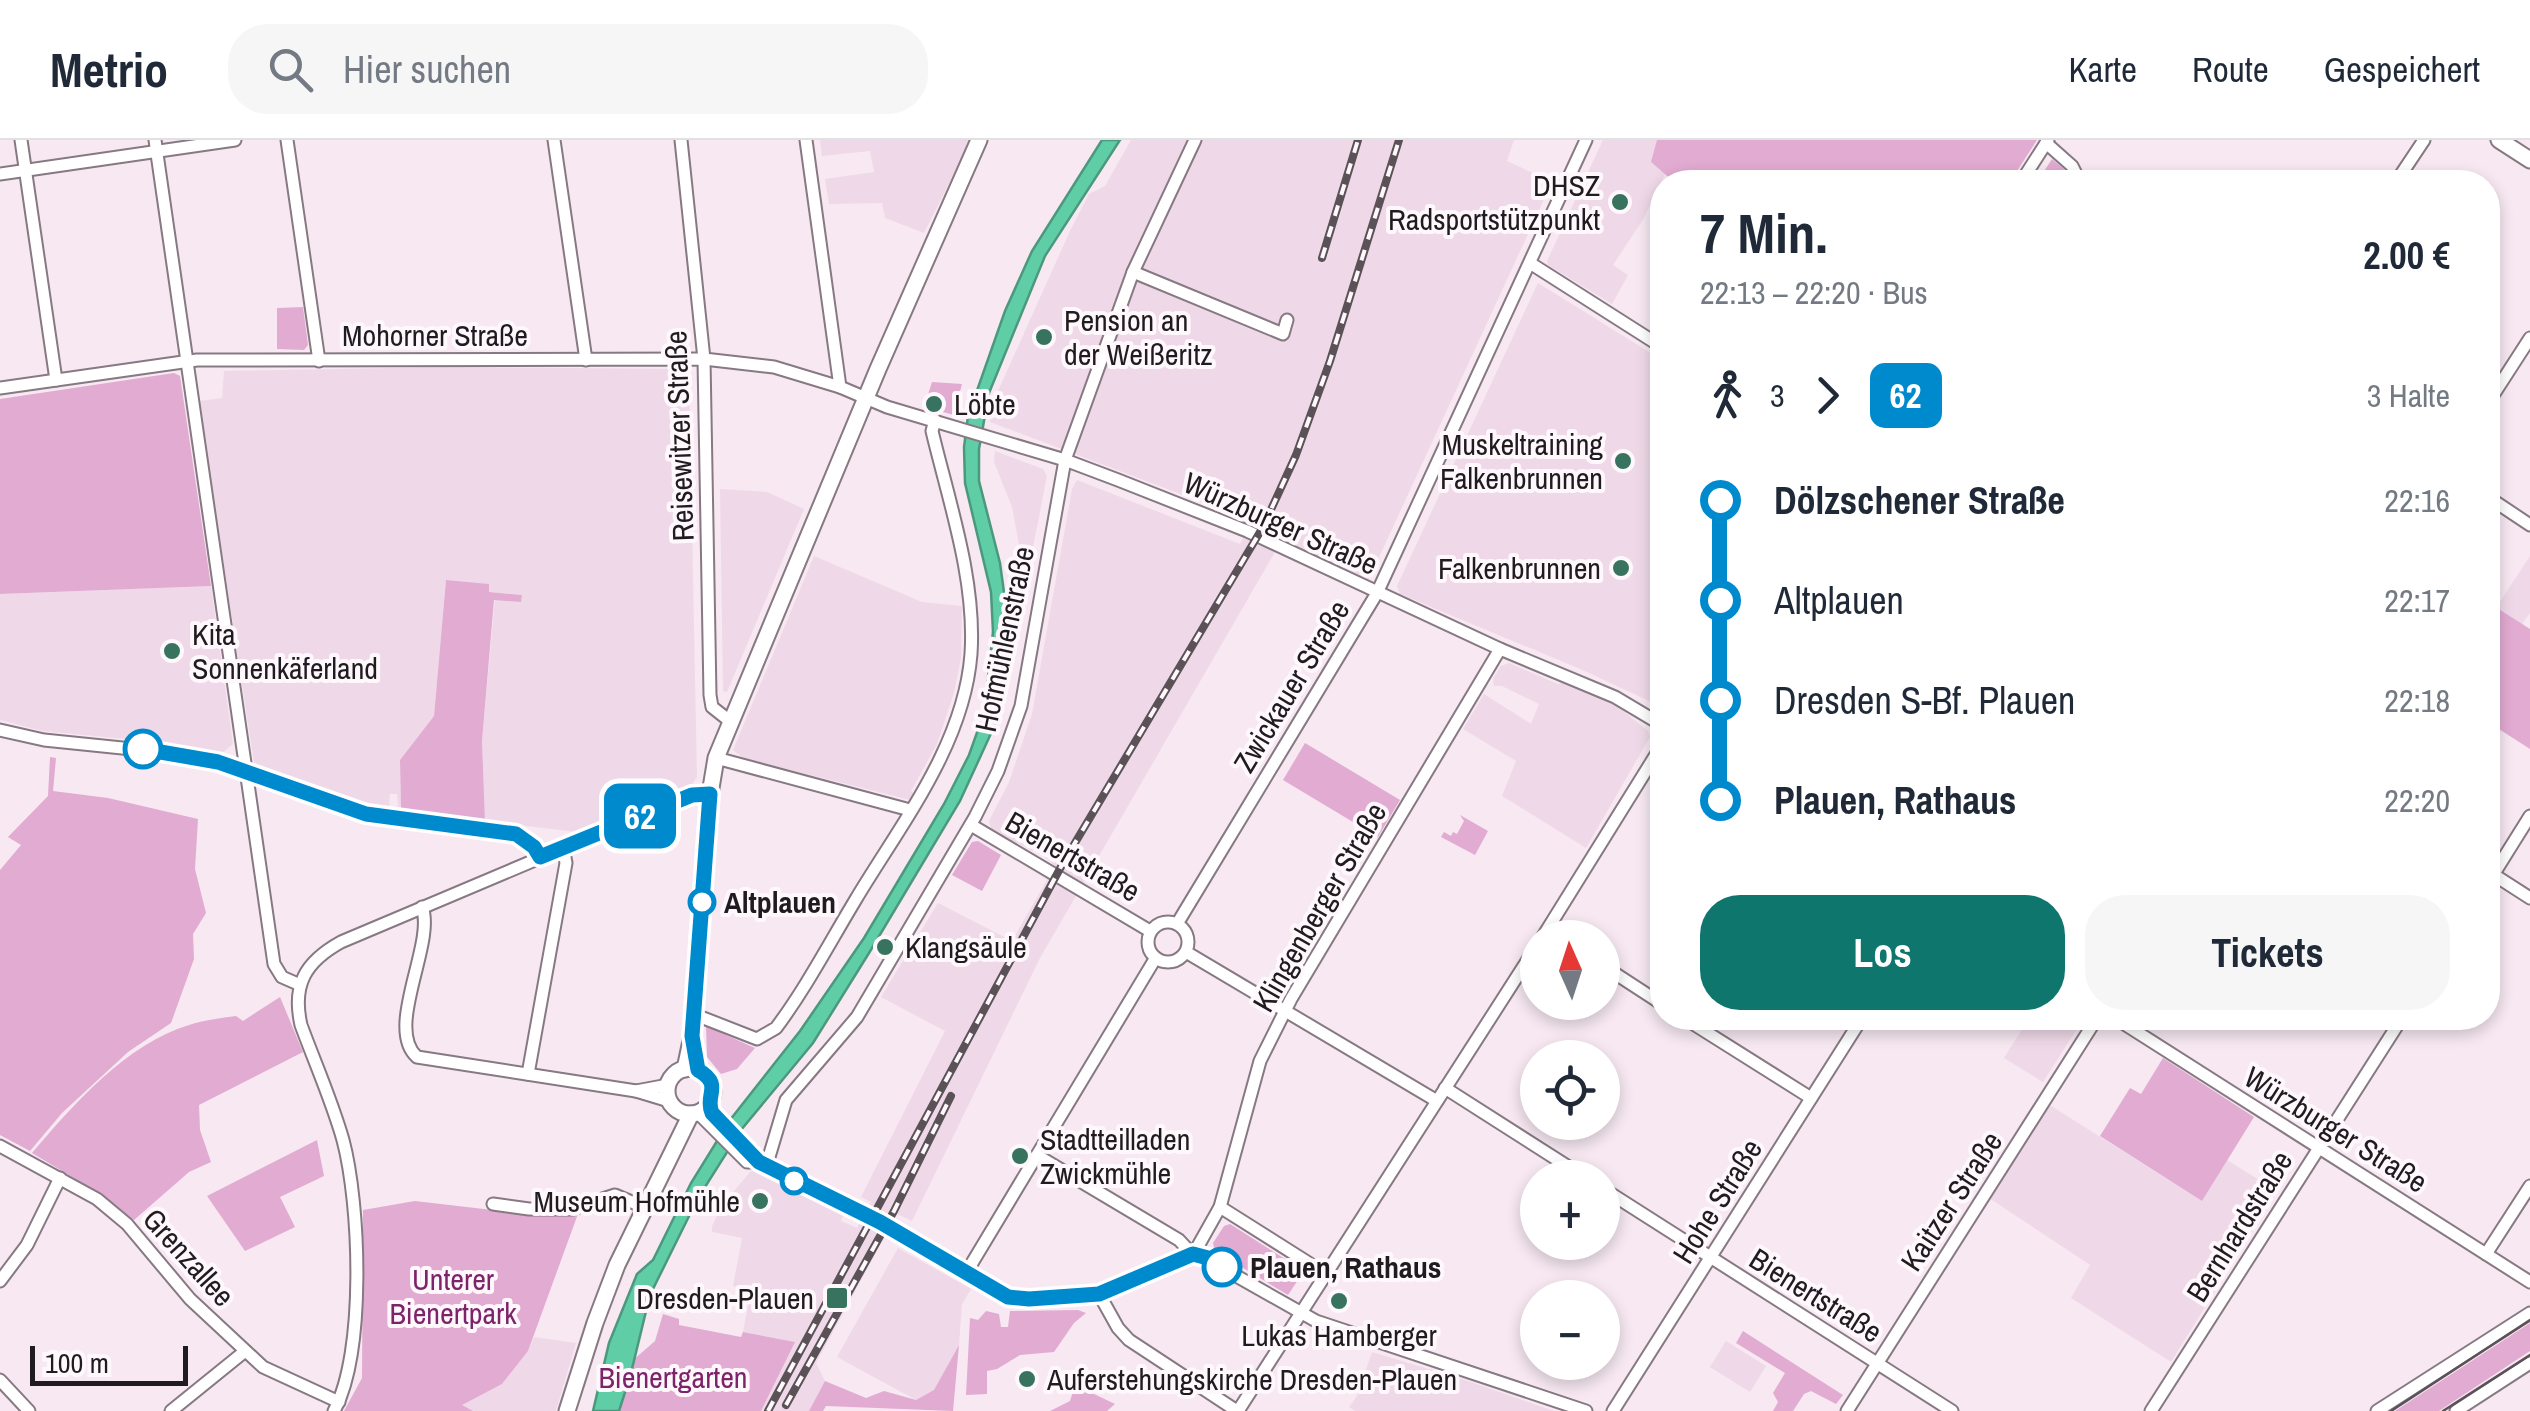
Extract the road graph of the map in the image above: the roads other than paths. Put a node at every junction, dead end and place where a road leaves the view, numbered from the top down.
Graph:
1 (21, 140) edge
2 (236, 140) edge
3 (287, 140) edge
4 (554, 140) edge
5 (681, 140) edge
6 (806, 140) edge
7 (979, 140) edge
8 (1195, 140) edge
9 (1586, 140) edge
10 (2499, 140) edge
11 (2047, 142) edge
12 (2419, 142) edge
13 (156, 146) edge
14 (2530, 160) edge
15 (2029, 170) edge
16 (2074, 170) edge
17 (2403, 170) edge
18 (25, 171) junction
19 (0, 174) edge
20 (1530, 263) junction
21 (1134, 272) junction
22 (1287, 320) dead end
23 (2530, 338) edge
24 (1650, 339) edge
25 (586, 360) junction
26 (704, 360) junction
27 (187, 361) junction
28 (318, 361) junction
29 (56, 380) junction
30 (2500, 384) edge
31 (840, 387) junction
32 (0, 388) edge
33 (866, 398) junction
34 (935, 420) junction
35 (1066, 460) junction
36 (2500, 505) edge
37 (2530, 524) edge
38 (1377, 592) junction
39 (1500, 648) junction
40 (1650, 718) edge
41 (731, 722) junction
42 (0, 730) edge
43 (716, 758) junction
44 (1650, 764) edge
45 (249, 773) junction
46 (710, 794) junction
47 (910, 810) junction
48 (2530, 816) edge
49 (971, 825) junction
50 (564, 848) junction
51 (540, 857) junction
52 (2500, 860) edge
53 (2500, 882) edge
54 (2530, 898) edge
55 (422, 907) junction
56 (1553, 920) edge
57 (1177, 924) junction
58 (1150, 930) junction
59 (1186, 952) junction
60 (1156, 959) junction
61 (1520, 972) edge
62 (1620, 977) edge
63 (298, 984) junction
64 (1650, 996) edge
65 (1286, 1011) junction
66 (699, 1016) junction
67 (1703, 1030) edge
68 (1854, 1030) edge
69 (2089, 1030) edge
70 (2134, 1030) edge
71 (2394, 1030) edge
72 (692, 1069) junction
73 (528, 1074) junction
74 (1446, 1088) junction
75 (1811, 1098) junction
76 (1437, 1102) junction
77 (691, 1108) junction
78 (0, 1146) edge
79 (2319, 1148) junction
80 (1038, 1156) junction
81 (1558, 1160) edge
82 (762, 1164) junction
83 (60, 1178) junction
84 (2530, 1186) edge
85 (1620, 1200) edge
86 (493, 1204) dead end
87 (1220, 1207) junction
88 (646, 1208) junction
89 (1193, 1254) junction
90 (2486, 1254) junction
91 (1710, 1257) junction
92 (966, 1273) junction
93 (1326, 1274) junction
94 (0, 1281) edge
95 (2530, 1282) edge
96 (1099, 1294) junction
97 (2530, 1313) edge
98 (1300, 1314) junction
99 (244, 1352) junction
100 (1877, 1363) junction
101 (2530, 1363) edge
102 (0, 1380) edge
103 (337, 1406) edge
104 (30, 1411) edge
105 (171, 1411) edge
106 (568, 1411) edge
107 (1237, 1411) edge
108 (1586, 1411) edge
109 (1613, 1411) edge
110 (1847, 1411) edge
111 (1952, 1411) edge
112 (2151, 1411) edge
113 (2377, 1411) edge
114 (2456, 1411) edge

1 - 18 street
2 - 13 street
3 - 28 street
4 - 25 street
5 - 26 street, Reisewitzer Straße
6 - 31 street
7 - 33 main road
8 - 21 street, Hofmühlenstraße
9 - 20 street, Zwickauer Straße
10 - 14 main road
11 - 15 street
11 - 16 street
12 - 17 street
13 - 18 street
13 - 27 street
18 - 19 street
18 - 29 street
20 - 24 street
20 - 38 street, Zwickauer Straße
21 - 22 street
21 - 35 street, Hofmühlenstraße
23 - 30 street
25 - 26 street, Mohorner Straße
25 - 28 street, Mohorner Straße
26 - 31 street, Mohorner Straße
26 - 41 street, Reisewitzer Straße
27 - 28 street, Mohorner Straße
27 - 29 street, Mohorner Straße
27 - 45 street
29 - 32 street, Mohorner Straße
31 - 33 street, Mohorner Straße
33 - 34 street, Würzburger Straße
33 - 41 main road
34 - 35 street, Würzburger Straße
34 - 47 street
35 - 38 street, Würzburger Straße
35 - 49 street, Hofmühlenstraße
36 - 37 street
38 - 39 street, Würzburger Straße
38 - 57 street, Zwickauer Straße
39 - 40 street, Würzburger Straße
39 - 65 street, Klingenberger Straße
41 - 43 main road
42 - 45 street
43 - 46 main road
43 - 47 street
44 - 56 street
45 - 51 street
45 - 63 street
46 - 50 street
46 - 66 main road
47 - 66 street
48 - 52 street
49 - 58 street, Bienertstraße
49 - 82 street, Hofmühlenstraße
50 - 51 street
50 - 73 street
51 - 55 street
53 - 54 street
55 - 63 street
55 - 73 street
57 - 58 street
57 - 59 street
58 - 60 street
59 - 60 street
59 - 65 street
60 - 80 street
61 - 74 street
62 - 64 street
63 - 103 street
65 - 76 street
65 - 87 street, Klingenberger Straße
66 - 72 main road
67 - 75 street
68 - 75 street, Hohe Straße
69 - 100 street, Kaitzer Straße
70 - 79 street, Würzburger Straße
71 - 79 street, Bernhardstraße
72 - 77 main road
72 - 77 main road
73 - 77 street
74 - 76 street
74 - 81 street
75 - 91 street, Hohe Straße
76 - 93 street
77 - 82 street
77 - 88 main road
78 - 83 street, Grenzallee
79 - 90 street, Würzburger Straße
79 - 112 street, Bernhardstraße
80 - 89 street
80 - 92 street
82 - 92 street
83 - 94 street
83 - 99 street, Grenzallee
84 - 90 street
85 - 91 street, Bienertstraße
86 - 88 street
87 - 89 street, Klingenberger Straße
87 - 93 street
88 - 106 main road
89 - 96 street
89 - 98 street
90 - 95 street, Würzburger Straße
91 - 100 street, Bienertstraße
91 - 109 street, Hohe Straße
92 - 96 street
93 - 98 street
96 - 107 street
97 - 113 street
98 - 107 street
98 - 108 street
99 - 103 street, Grenzallee
99 - 105 street
100 - 110 street, Kaitzer Straße
100 - 111 street, Bienertstraße
101 - 114 street
102 - 104 street

